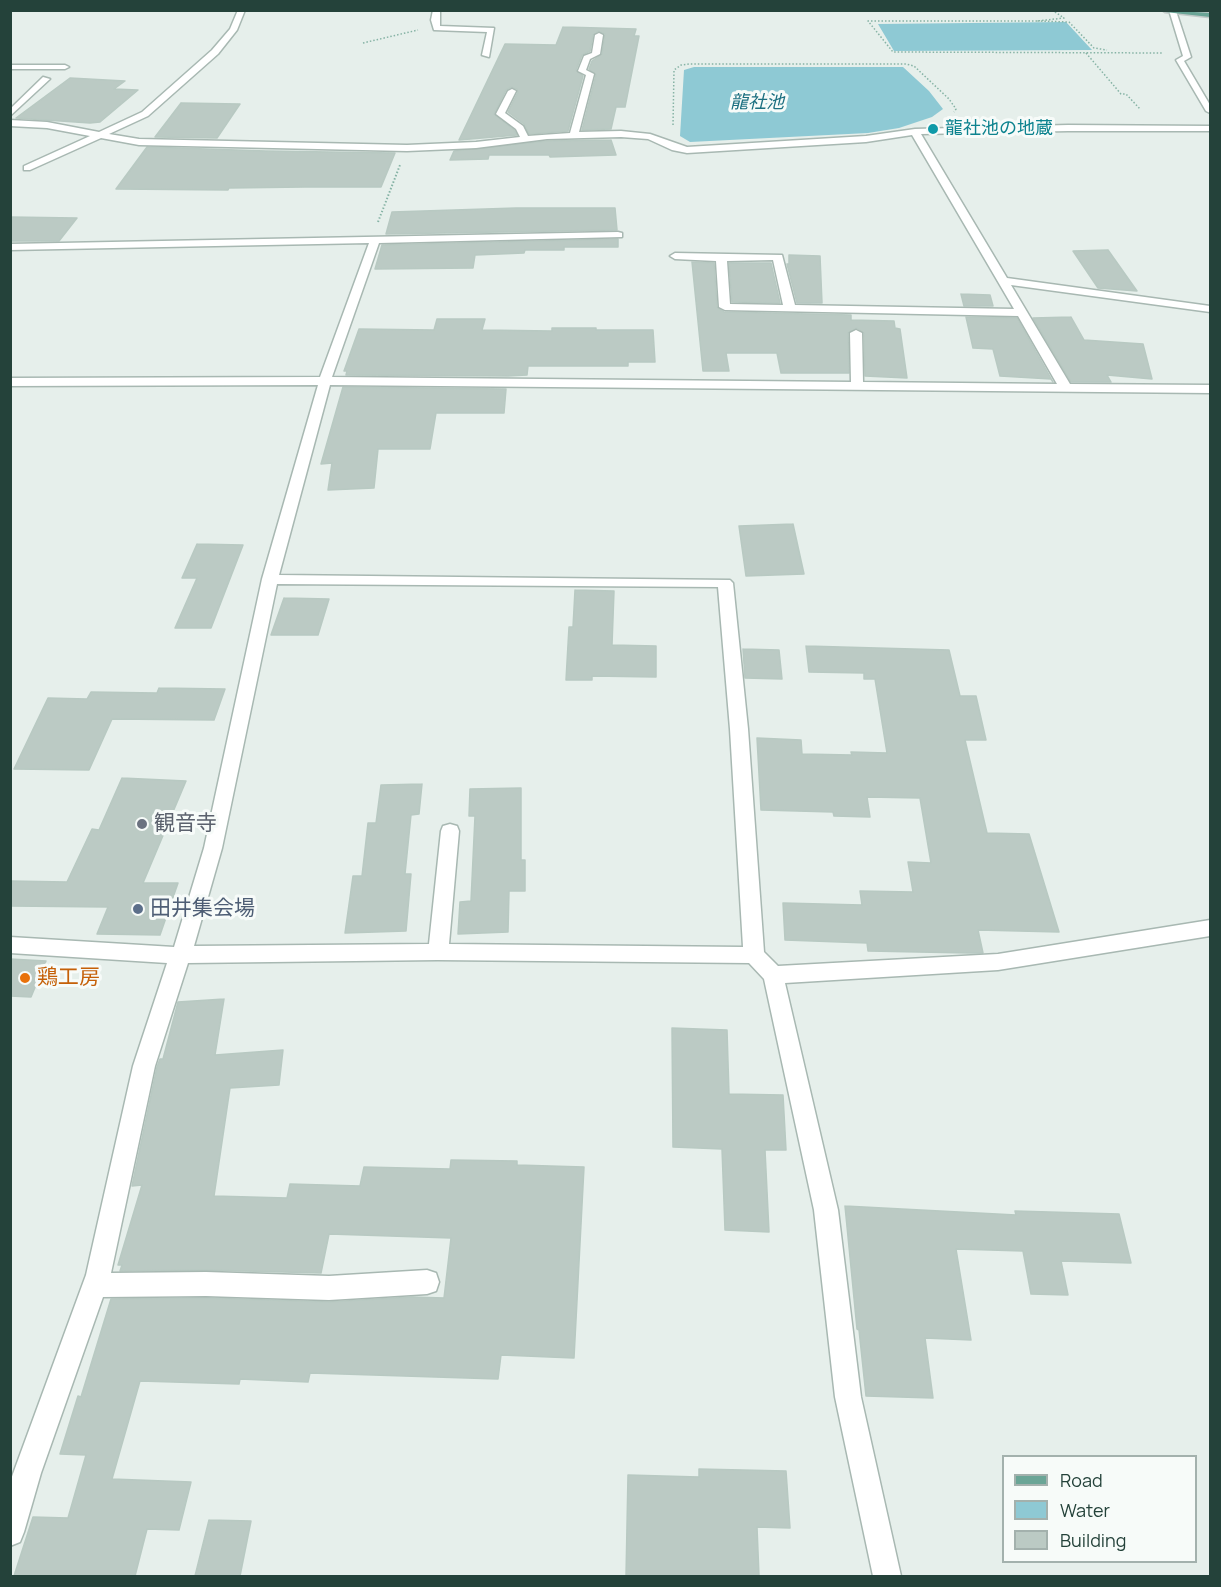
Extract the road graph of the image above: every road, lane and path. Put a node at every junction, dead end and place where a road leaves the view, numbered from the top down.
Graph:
1 (242, 10) edge
2 (437, 10) edge
3 (1052, 10) edge
4 (1165, 10) edge
5 (1172, 11) edge
6 (1210, 15) edge
7 (1037, 21) junction
8 (437, 28) junction
9 (599, 35) dead end
10 (363, 44) dead end
11 (1086, 52) junction
12 (1186, 53) junction
13 (486, 55) dead end
14 (65, 66) dead end
15 (10, 67) edge
16 (46, 78) dead end
17 (512, 92) dead end
18 (1210, 111) edge
19 (10, 114) edge
20 (10, 123) edge
21 (1156, 128) junction
22 (1210, 128) edge
23 (915, 132) junction
24 (96, 134) junction
25 (672, 134) dead end
26 (574, 135) junction
27 (525, 139) junction
28 (407, 148) junction
29 (27, 168) dead end
30 (618, 235) dead end
31 (375, 240) junction
32 (10, 247) edge
33 (675, 256) dead end
34 (720, 258) junction
35 (1003, 281) junction
36 (790, 309) junction
37 (1210, 309) edge
38 (1023, 313) junction
39 (856, 333) dead end
40 (325, 381) junction
41 (10, 382) edge
42 (857, 386) junction
43 (1066, 388) junction
44 (1210, 389) edge
45 (270, 579) junction
46 (450, 831) dead end
47 (1210, 928) edge
48 (10, 945) edge
49 (438, 952) junction
50 (182, 953) junction
51 (754, 955) junction
52 (773, 975) junction
53 (427, 1282) dead end
54 (95, 1285) junction
55 (10, 1532) edge
56 (887, 1576) edge

1 - 24 street
2 - 8 street
3 - 7 path
4 - 5 main road
5 - 6 main road
5 - 12 street
7 - 11 path
7 - 12 path
8 - 10 path
8 - 13 street
9 - 26 street
11 - 12 path
11 - 21 path
12 - 18 street
14 - 15 street
16 - 19 street
17 - 27 street
20 - 24 street
21 - 22 street
21 - 23 street
23 - 25 path
23 - 26 street
23 - 35 street
24 - 28 street
24 - 29 street
26 - 27 street
27 - 28 street
28 - 31 path
30 - 31 street
31 - 32 street
31 - 40 street
33 - 34 street
34 - 36 street
34 - 36 street
35 - 37 street
35 - 38 street
36 - 38 street
38 - 43 street
39 - 42 street
40 - 41 street
40 - 42 street
40 - 45 street
42 - 43 street
43 - 44 street
45 - 50 street
45 - 51 street
46 - 49 street
47 - 52 street
48 - 50 street
49 - 50 street
49 - 51 street
50 - 54 street
51 - 52 street
52 - 56 street
53 - 54 street
54 - 55 street

